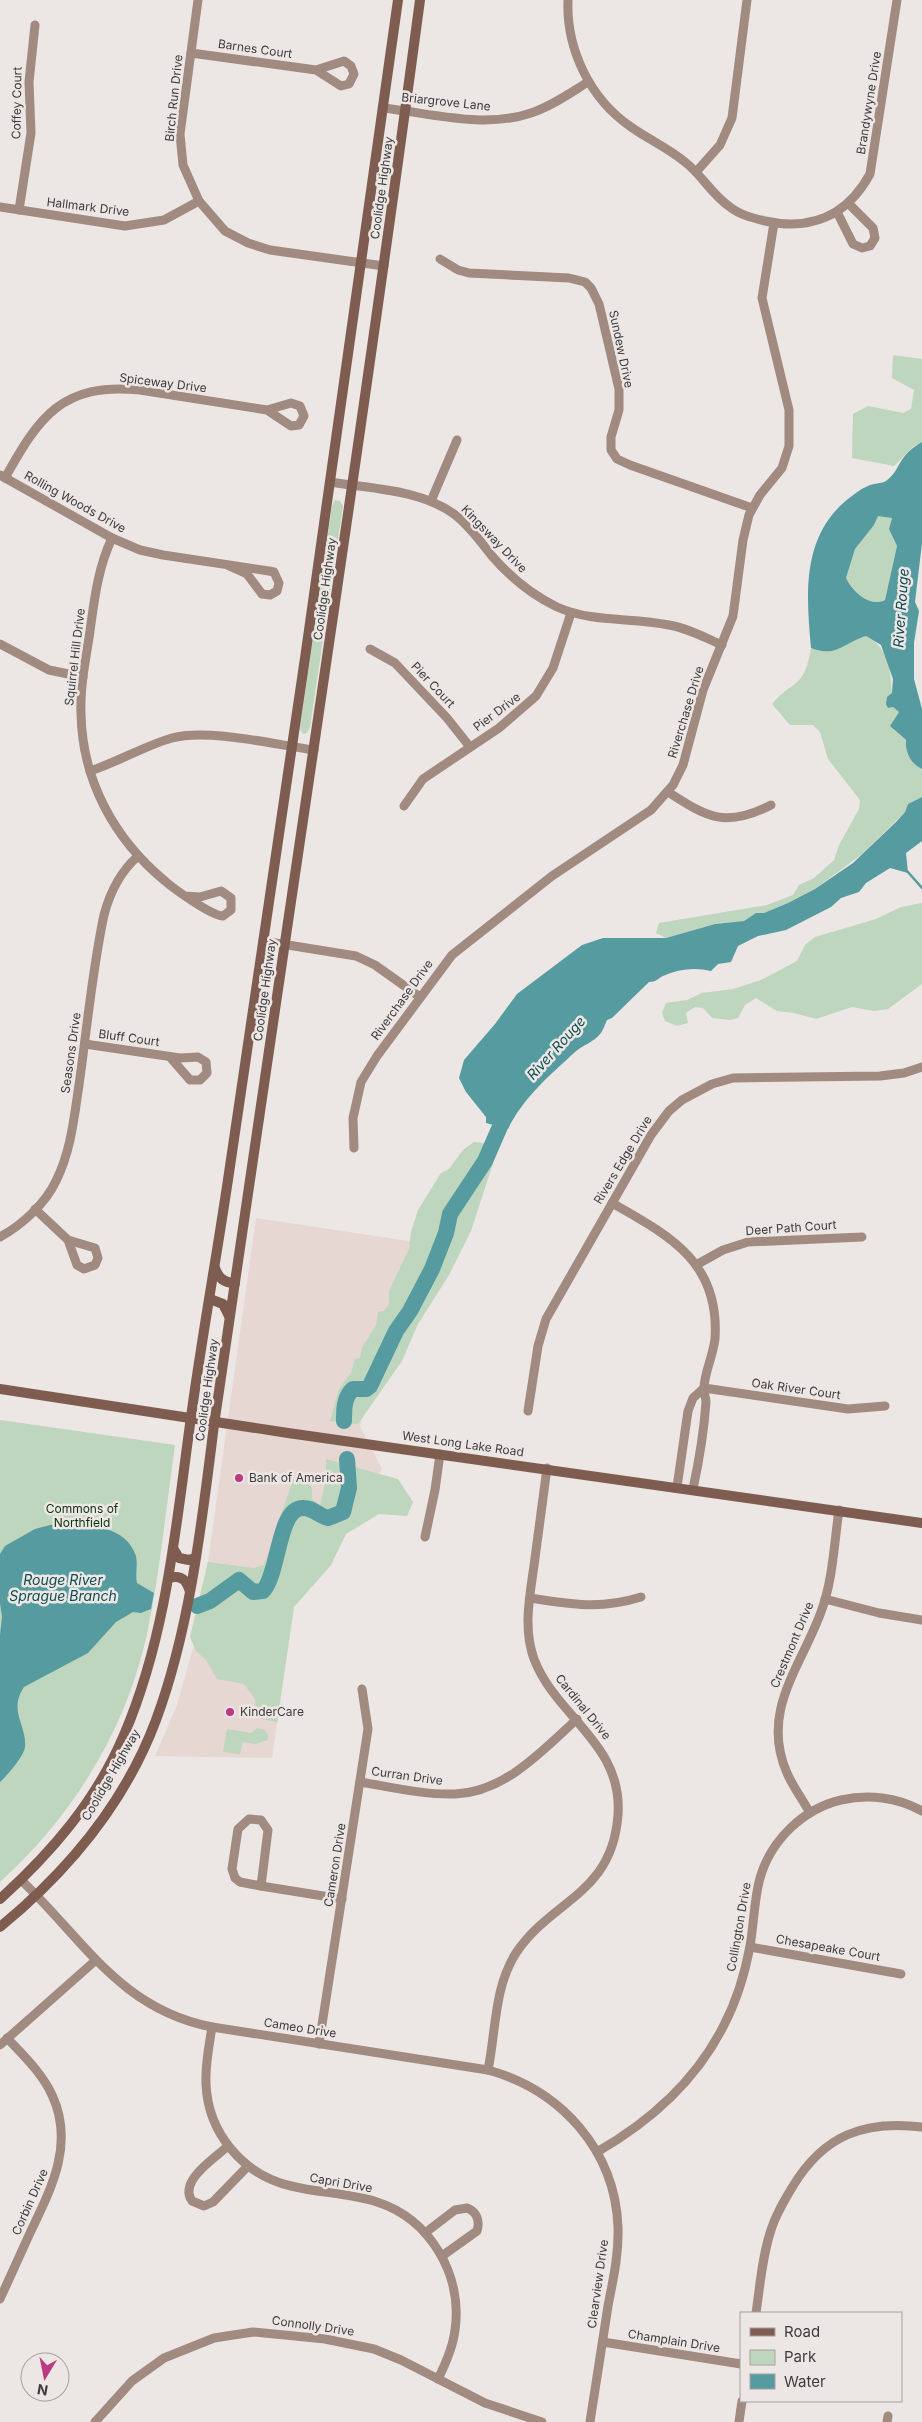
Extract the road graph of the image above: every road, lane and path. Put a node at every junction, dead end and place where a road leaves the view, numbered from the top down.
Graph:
1 (198, 0) edge
2 (398, 0) edge
3 (420, 0) edge
4 (568, 0) edge
5 (747, 0) edge
6 (897, 0) edge
7 (35, 25) dead end
8 (191, 53) junction
9 (316, 70) dead end
10 (588, 82) junction
11 (383, 108) junction
12 (406, 110) junction
13 (696, 172) junction
14 (199, 201) junction
15 (848, 203) junction
16 (0, 207) edge
17 (19, 210) junction
18 (837, 212) junction
19 (774, 223) junction
20 (440, 259) dead end
21 (362, 263) junction
22 (384, 266) junction
23 (267, 410) dead end
24 (457, 440) dead end
25 (2, 477) edge
26 (330, 482) junction
27 (352, 486) junction
28 (431, 501) junction
29 (752, 508) junction
30 (112, 538) junction
31 (227, 565) junction
32 (571, 612) junction
33 (0, 644) edge
34 (722, 645) junction
35 (370, 649) dead end
36 (83, 677) junction
37 (292, 747) junction
38 (470, 748) junction
39 (314, 750) junction
40 (90, 771) junction
41 (668, 792) junction
42 (771, 805) dead end
43 (404, 806) dead end
44 (138, 856) junction
45 (185, 896) junction
46 (263, 940) junction
47 (285, 944) junction
48 (420, 997) junction
49 (85, 1044) junction
50 (170, 1057) dead end
51 (922, 1067) edge
52 (354, 1148) dead end
53 (612, 1203) junction
54 (35, 1209) junction
55 (0, 1237) edge
56 (862, 1237) dead end
57 (68, 1240) dead end
58 (696, 1266) junction
59 (214, 1268) junction
60 (235, 1282) junction
61 (210, 1299) junction
62 (230, 1317) junction
63 (704, 1388) junction
64 (0, 1389) edge
65 (884, 1406) dead end
66 (528, 1410) dead end
67 (191, 1416) junction
68 (215, 1421) junction
69 (440, 1454) junction
70 (547, 1468) junction
71 (677, 1487) junction
72 (693, 1490) junction
73 (839, 1510) junction
74 (922, 1522) edge
75 (425, 1537) dead end
76 (173, 1548) junction
77 (194, 1558) junction
78 (169, 1578) junction
79 (189, 1589) junction
80 (640, 1597) dead end
81 (530, 1598) junction
82 (825, 1599) junction
83 (922, 1620) edge
84 (362, 1689) dead end
85 (577, 1719) junction
86 (360, 1782) junction
87 (922, 1811) edge
88 (810, 1813) junction
89 (21, 1880) junction
90 (260, 1886) junction
91 (37, 1895) junction
92 (342, 1898) junction
93 (0, 1899) edge
94 (0, 1927) edge
95 (750, 1947) junction
96 (96, 1960) junction
97 (901, 1974) dead end
98 (212, 2027) junction
99 (8, 2038) junction
100 (319, 2044) junction
101 (0, 2045) edge
102 (488, 2070) junction
103 (922, 2127) edge
104 (228, 2146) junction
105 (598, 2152) junction
106 (248, 2166) junction
107 (425, 2233) junction
108 (442, 2256) junction
109 (0, 2299) edge
110 (756, 2312) edge
111 (603, 2342) junction
112 (740, 2364) edge
113 (438, 2379) junction
114 (742, 2402) edge
115 (94, 2422) edge
116 (542, 2422) edge
117 (590, 2422) edge
118 (739, 2422) edge

1 - 8 street, Birch Run Drive
2 - 11 main road, Coolidge Highway
3 - 12 main road, Coolidge Highway
4 - 10 street, Brandywyne Drive
5 - 13 street
6 - 15 street, Brandywyne Drive
7 - 17 street, Coffey Court
8 - 9 street, Barnes Court
8 - 14 street, Birch Run Drive
10 - 12 street, Briargrove Lane
10 - 13 street, Brandywyne Drive
11 - 12 street, Briargrove Lane
11 - 21 main road, Coolidge Highway
12 - 22 main road, Coolidge Highway
13 - 19 street, Brandywyne Drive
14 - 17 street, Hallmark Drive
14 - 21 street, Birch Run Drive
15 - 18 street, Brandywyne Drive
15 - 18 street
16 - 17 street, Hallmark Drive
18 - 19 street, Brandywyne Drive
19 - 29 street, Riverchase Drive
20 - 29 street, Sundew Drive
21 - 22 street, Birch Run Drive
21 - 26 main road, Coolidge Highway
22 - 27 main road, Coolidge Highway
23 - 25 street, Spiceway Drive
24 - 28 street
25 - 30 street, Rolling Woods Drive
26 - 27 street, Kingsway Drive
26 - 37 main road, Coolidge Highway
27 - 28 street, Kingsway Drive
27 - 39 main road, Coolidge Highway
28 - 32 street, Kingsway Drive
29 - 34 street, Riverchase Drive
30 - 31 street, Rolling Woods Drive
30 - 36 street, Squirrel Hill Drive
31 - 31 street, Rolling Woods Drive
32 - 34 street, Kingsway Drive
32 - 38 street, Pier Drive
33 - 36 street
34 - 41 street, Riverchase Drive
35 - 38 street, Pier Court
36 - 40 street, Squirrel Hill Drive
37 - 39 street
37 - 40 street
37 - 46 main road, Coolidge Highway
38 - 43 street, Pier Drive
39 - 47 main road, Coolidge Highway
40 - 44 street, Squirrel Hill Drive
41 - 42 street
41 - 48 street, Riverchase Drive
44 - 45 street, Squirrel Hill Drive
44 - 49 street, Seasons Drive
45 - 45 street, Squirrel Hill Drive
46 - 47 street
46 - 59 main road, Coolidge Highway
47 - 48 street
47 - 60 main road, Coolidge Highway
48 - 52 street, Riverchase Drive
49 - 50 street, Bluff Court
49 - 54 street, Seasons Drive
51 - 53 street, Rivers Edge Drive
53 - 58 street
53 - 66 street, Rivers Edge Drive
54 - 55 street, Seasons Drive
54 - 57 street
56 - 58 street, Deer Path Court
58 - 63 street
59 - 60 main road
59 - 61 main road, Coolidge Highway
60 - 62 main road, Coolidge Highway
61 - 62 main road
61 - 67 main road, Coolidge Highway
62 - 68 main road, Coolidge Highway
63 - 65 street, Oak River Court
63 - 71 street
63 - 72 street
64 - 67 main road, West Long Lake Road
67 - 68 main road, West Long Lake Road
67 - 76 main road, Coolidge Highway
68 - 69 main road, West Long Lake Road
68 - 77 main road, Coolidge Highway
69 - 70 main road, West Long Lake Road
69 - 75 street
70 - 71 main road, West Long Lake Road
70 - 81 street, Cardinal Drive
71 - 72 main road, West Long Lake Road
72 - 73 main road, West Long Lake Road
73 - 74 main road, West Long Lake Road
73 - 82 street, Crestmont Drive
76 - 77 main road
76 - 78 main road, Coolidge Highway
77 - 79 main road, Coolidge Highway
78 - 79 main road
78 - 89 main road, Coolidge Highway
79 - 91 main road, Coolidge Highway
80 - 81 street
81 - 85 street, Cardinal Drive
82 - 83 street
82 - 88 street, Crestmont Drive
84 - 86 street, Cameron Drive
85 - 86 street, Curran Drive
85 - 102 street, Cardinal Drive
86 - 92 street, Cameron Drive
87 - 88 street, Collington Drive
88 - 95 street, Collington Drive
89 - 91 street, Cameo Drive
89 - 93 main road, Coolidge Highway
90 - 90 street
90 - 92 street
91 - 94 main road, Coolidge Highway
91 - 96 street, Cameo Drive
92 - 100 street, Cameron Drive
95 - 97 street, Chesapeake Court
95 - 105 street, Collington Drive
96 - 98 street, Cameo Drive
96 - 99 street
98 - 100 street, Cameo Drive
98 - 104 street, Capri Drive
99 - 101 street
99 - 109 street, Corbin Drive
100 - 102 street, Cameo Drive
102 - 105 street, Cameo Drive
103 - 110 street
104 - 106 street, Capri Drive
104 - 106 street
105 - 111 street, Clearview Drive
106 - 107 street, Capri Drive
107 - 108 street, Capri Drive
107 - 108 street
108 - 113 street, Capri Drive
111 - 112 street, Champlain Drive
111 - 117 street, Clearview Drive
113 - 115 street, Connolly Drive
113 - 116 street, Connolly Drive
114 - 118 street

